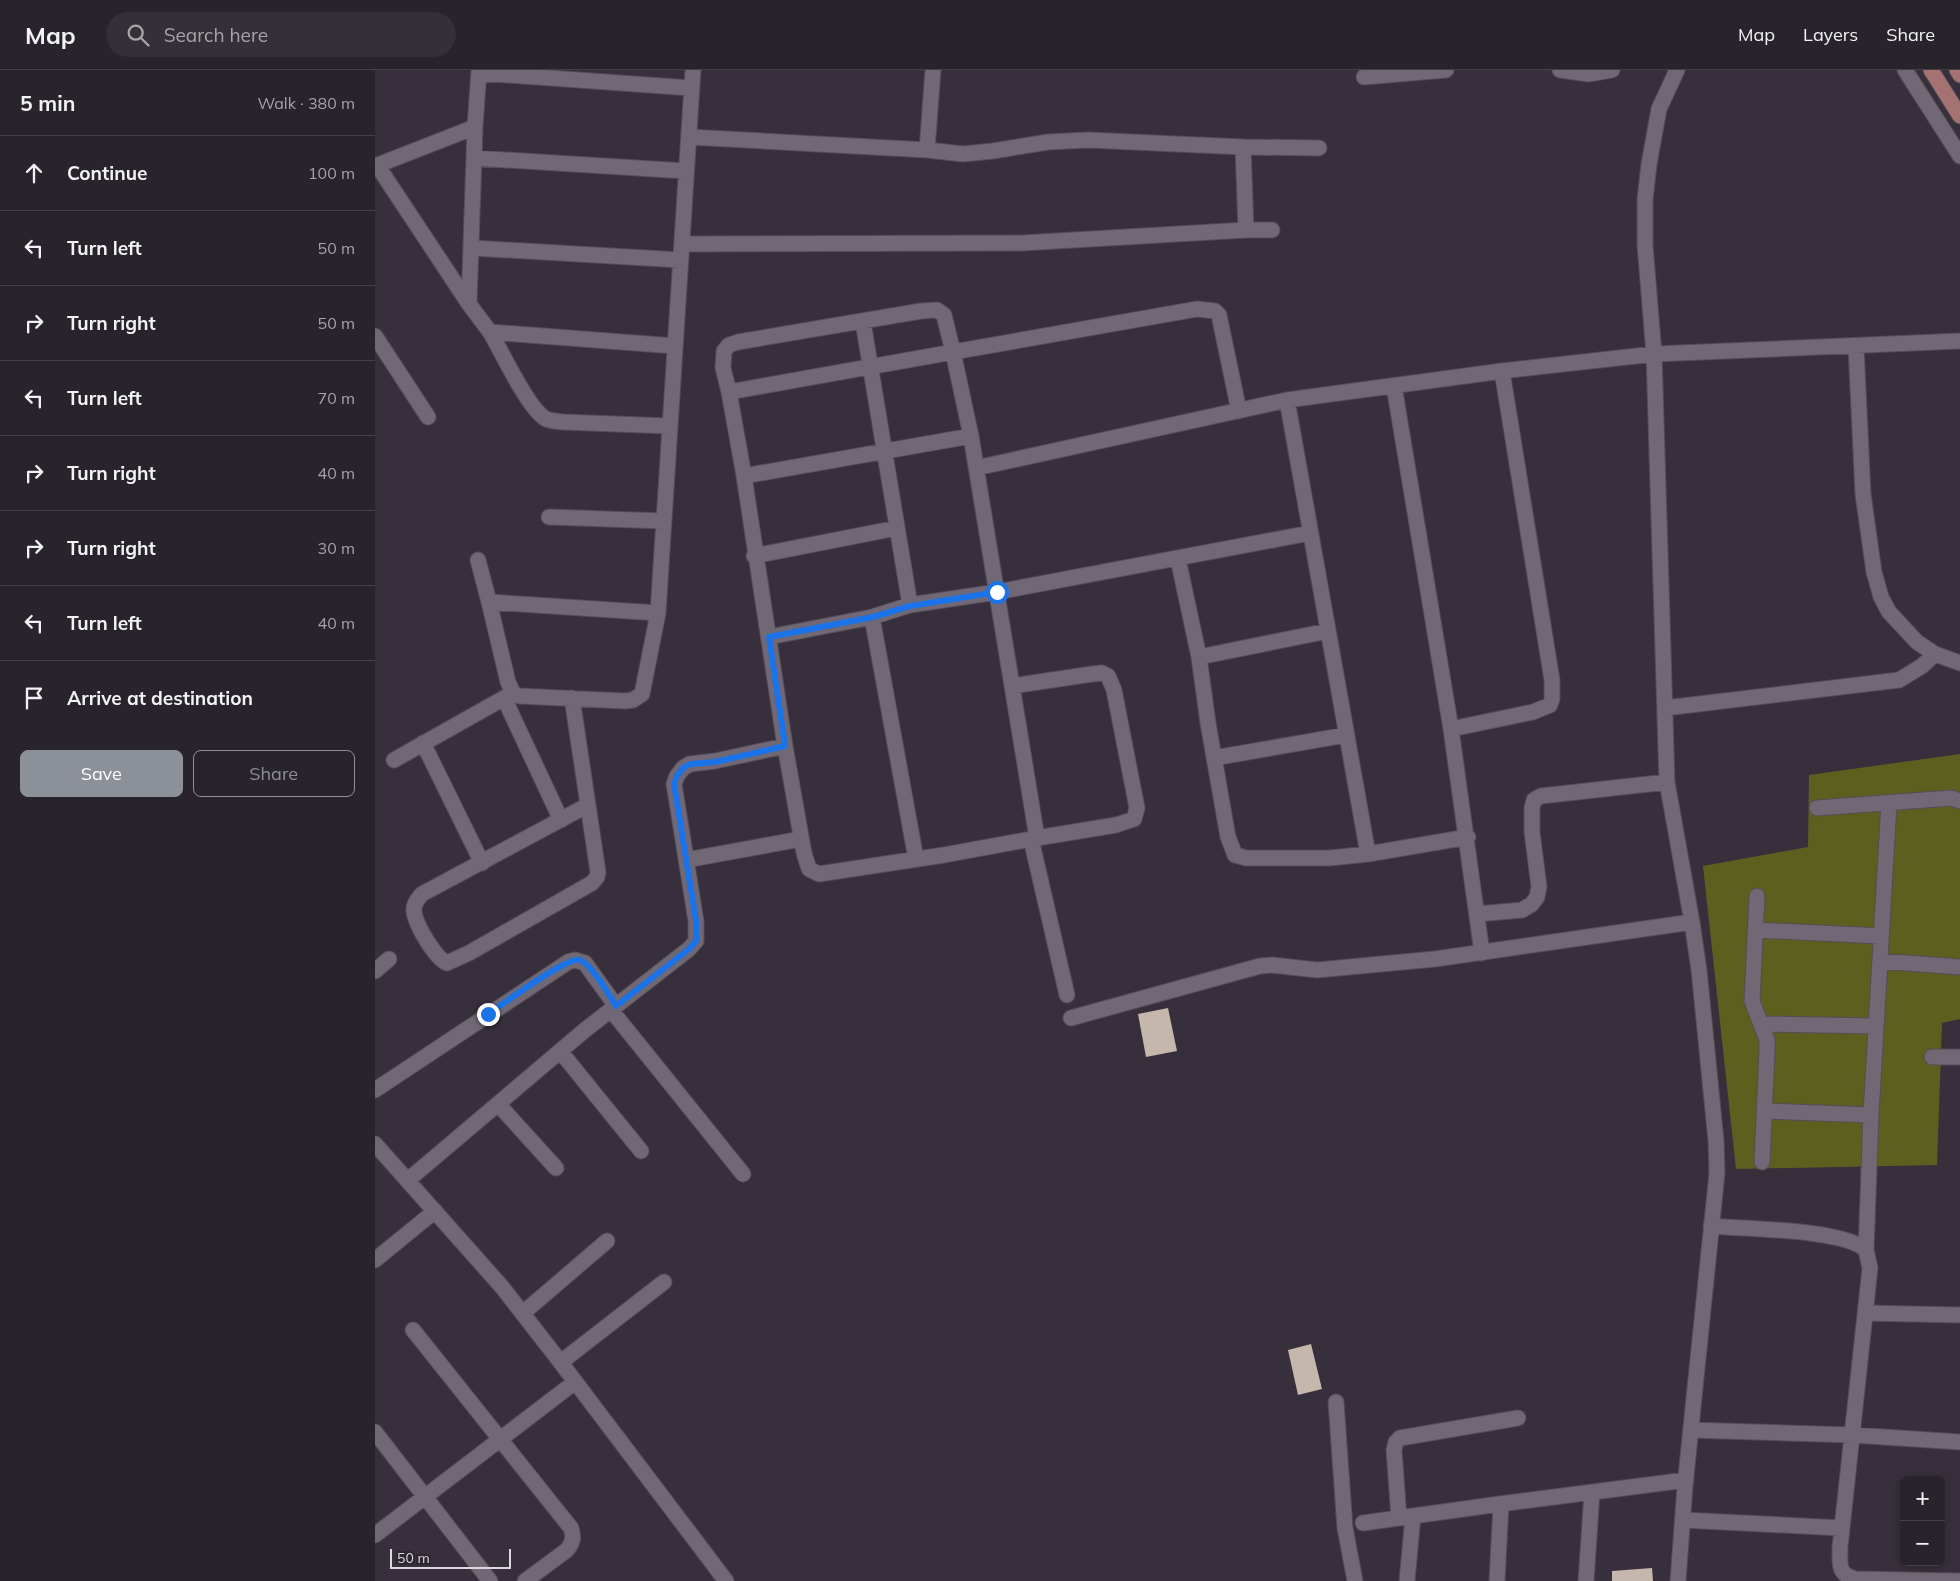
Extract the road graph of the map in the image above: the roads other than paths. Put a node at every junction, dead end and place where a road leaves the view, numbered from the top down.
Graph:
1 (693, 70) edge
2 (933, 70) edge
3 (1446, 70) edge
4 (1561, 70) edge
5 (1612, 70) edge
6 (1677, 70) edge
7 (1905, 70) edge
8 (1931, 70) edge
9 (1957, 70) edge
10 (479, 71) edge
11 (1960, 75) edge
12 (1364, 77) dead end
13 (691, 88) junction
14 (1960, 116) edge
15 (475, 127) junction
16 (689, 137) junction
17 (1243, 147) junction
18 (1319, 148) dead end
19 (927, 150) junction
20 (1960, 156) edge
21 (474, 158) junction
22 (376, 166) edge
23 (686, 171) junction
24 (1246, 230) junction
25 (1273, 230) dead end
26 (682, 244) junction
27 (472, 248) junction
28 (681, 260) junction
29 (469, 304) junction
30 (863, 322) junction
31 (490, 332) junction
32 (375, 336) edge
33 (1960, 341) edge
34 (675, 346) junction
35 (1856, 347) junction
36 (953, 352) junction
37 (1654, 354) junction
38 (871, 368) junction
39 (1502, 371) junction
40 (1394, 386) junction
41 (729, 392) junction
42 (1287, 400) junction
43 (1239, 411) junction
44 (428, 416) dead end
45 (669, 426) junction
46 (971, 436) junction
47 (884, 451) junction
48 (976, 468) junction
49 (743, 476) junction
50 (549, 518) dead end
51 (664, 520) junction
52 (897, 528) junction
53 (1310, 533) junction
54 (754, 556) junction
55 (1178, 559) junction
56 (478, 560) dead end
57 (997, 592) junction
58 (489, 602) junction
59 (910, 606) junction
60 (658, 613) junction
61 (873, 617) junction
62 (1328, 631) junction
63 (769, 637) junction
64 (1935, 654) junction
65 (1199, 657) junction
66 (1960, 663) edge
67 (1012, 686) junction
68 (508, 696) junction
69 (572, 698) junction
70 (1665, 708) junction
71 (1451, 729) junction
72 (1346, 735) junction
73 (423, 743) junction
74 (785, 746) junction
75 (1214, 758) junction
76 (394, 760) dead end
77 (1667, 782) junction
78 (1960, 802) edge
79 (1889, 803) junction
80 (588, 805) junction
81 (1817, 808) dead end
82 (561, 820) junction
83 (1467, 837) junction
84 (801, 839) junction
85 (1034, 839) junction
86 (1368, 854) junction
87 (916, 858) junction
88 (686, 860) junction
89 (482, 863) junction
90 (1757, 896) dead end
91 (1477, 914) junction
92 (1693, 922) junction
93 (1755, 930) junction
94 (1881, 936) junction
95 (1483, 952) junction
96 (389, 960) dead end
97 (1880, 961) junction
98 (1960, 967) edge
99 (375, 971) edge
100 (1067, 995) dead end
101 (613, 1008) junction
102 (1071, 1018) dead end
103 (1761, 1024) junction
104 (1876, 1026) junction
105 (560, 1051) junction
106 (1932, 1057) dead end
107 (1960, 1057) edge
108 (375, 1090) edge
109 (498, 1104) junction
110 (1765, 1111) junction
111 (1871, 1115) junction
112 (375, 1144) edge
113 (641, 1151) dead end
114 (1762, 1162) dead end
115 (555, 1168) dead end
116 (743, 1174) dead end
117 (408, 1180) junction
118 (435, 1211) junction
119 (1711, 1226) junction
120 (607, 1241) dead end
121 (1867, 1250) junction
122 (375, 1260) edge
123 (664, 1282) dead end
124 (523, 1313) junction
125 (1865, 1313) junction
126 (1960, 1315) edge
127 (413, 1330) dead end
128 (561, 1362) junction
129 (575, 1382) junction
130 (1336, 1402) dead end
131 (1518, 1418) dead end
132 (1691, 1430) junction
133 (375, 1432) edge
134 (1853, 1435) junction
135 (501, 1438) junction
136 (1960, 1442) edge
137 (1686, 1480) junction
138 (1592, 1492) junction
139 (426, 1496) junction
140 (1501, 1504) junction
141 (1406, 1517) junction
142 (1683, 1520) junction
143 (1363, 1523) dead end
144 (1842, 1528) junction
145 (375, 1535) edge
146 (490, 1581) edge
147 (525, 1581) edge
148 (726, 1581) edge
149 (1355, 1581) edge
150 (1407, 1581) edge
151 (1497, 1581) edge
152 (1586, 1581) edge
153 (1678, 1581) edge
154 (1960, 1581) edge

1 - 13 street
2 - 19 street
3 - 12 street
4 - 5 street
6 - 37 street
7 - 20 street
8 - 14 main road
9 - 11 main road
10 - 13 street
10 - 15 street
13 - 16 street
15 - 21 street
15 - 22 street
16 - 19 street
16 - 23 street
17 - 18 street
17 - 19 street
17 - 24 street
21 - 23 street
21 - 27 street
22 - 29 street
23 - 26 street
24 - 25 street
24 - 26 street
26 - 28 street
27 - 28 street
27 - 29 street
28 - 34 street
29 - 31 street
30 - 36 street
30 - 38 street
30 - 41 street
31 - 34 street
31 - 45 street
32 - 44 street
33 - 35 street
34 - 45 street
35 - 37 street
35 - 64 street
36 - 38 street
36 - 43 street
36 - 46 street
37 - 39 street
37 - 70 street
38 - 41 street
38 - 47 street
39 - 40 street
39 - 71 street
40 - 42 street
40 - 71 street
41 - 49 street
42 - 43 street
42 - 53 street
43 - 48 street
45 - 51 street
46 - 47 street
46 - 48 street
47 - 49 street
47 - 52 street
48 - 57 street
49 - 54 street
50 - 51 street
51 - 60 street
52 - 54 street
52 - 59 street
53 - 55 street
53 - 62 street
54 - 63 street
55 - 57 street
55 - 65 street
56 - 58 street
57 - 59 street
57 - 67 street
58 - 60 street
58 - 68 street
59 - 61 street
60 - 69 street
61 - 63 street
61 - 87 street
62 - 65 street
62 - 72 street
63 - 74 street
64 - 66 street
64 - 70 street
65 - 75 street
67 - 85 street
67 - 85 street
68 - 69 street
68 - 73 street
68 - 82 street
69 - 80 street
70 - 77 street
71 - 83 street
72 - 75 street
72 - 86 street
73 - 76 street
73 - 89 street
74 - 84 street
74 - 88 street
75 - 86 street
77 - 91 street
77 - 92 street
78 - 79 street
79 - 81 street
79 - 94 street
80 - 82 street
80 - 89 street
82 - 89 street
83 - 86 street
83 - 91 street
84 - 87 street
84 - 88 street
85 - 87 street
85 - 100 street
88 - 101 street
90 - 93 street
91 - 95 street
92 - 95 street
92 - 119 street
93 - 94 street
93 - 103 street
94 - 97 street
95 - 102 street
96 - 99 street
97 - 98 street
97 - 104 street
101 - 105 street
101 - 108 street
101 - 116 street
103 - 104 street
103 - 110 street
104 - 111 street
105 - 109 street
105 - 113 street
106 - 107 street
109 - 115 street
109 - 117 street
110 - 111 street
110 - 114 street
111 - 121 street
112 - 117 street
117 - 118 street
118 - 122 street
118 - 124 street
119 - 121 street
119 - 132 street
120 - 124 street
121 - 125 street
123 - 128 street
124 - 128 street
125 - 126 street
125 - 134 street
127 - 135 street
128 - 129 street
129 - 135 street
129 - 148 street
130 - 149 street
131 - 141 street
132 - 134 street
132 - 137 street
133 - 139 street
134 - 136 street
134 - 144 street
135 - 139 street
135 - 147 street
137 - 138 street
137 - 142 street
138 - 140 street
138 - 152 street
139 - 145 street
139 - 146 street
140 - 141 street
140 - 151 street
141 - 143 street
141 - 150 street
142 - 144 street
142 - 153 street
144 - 154 street

